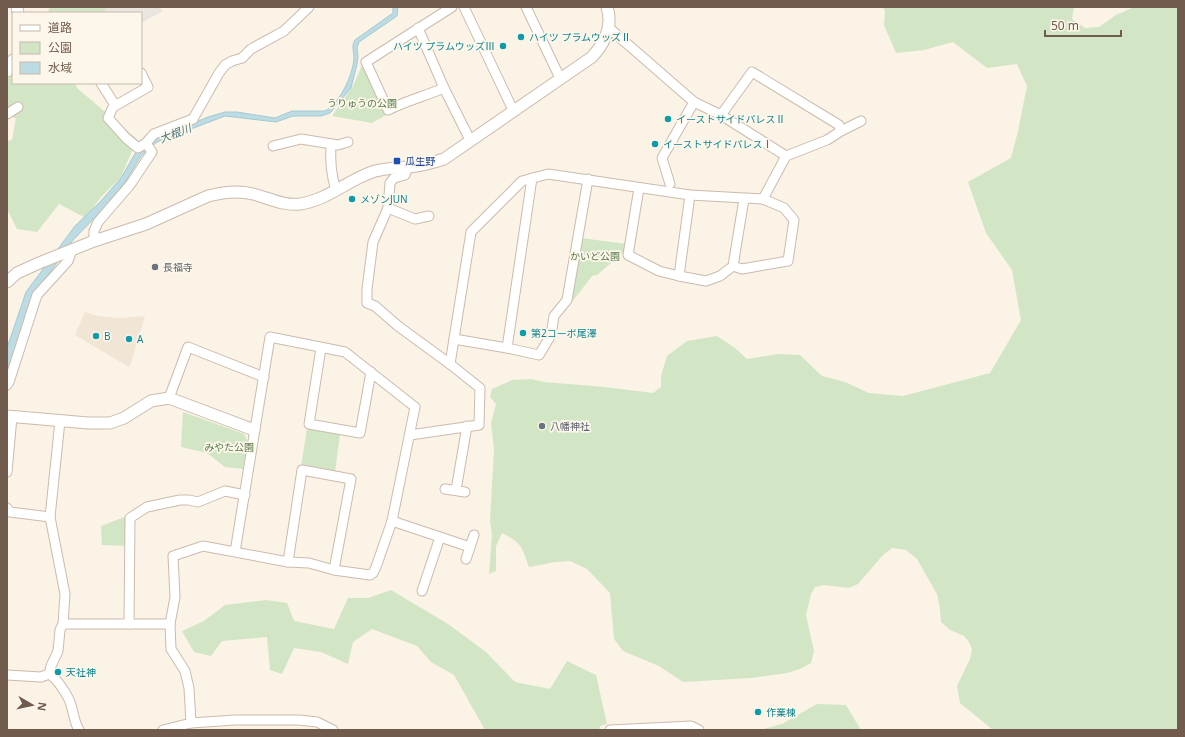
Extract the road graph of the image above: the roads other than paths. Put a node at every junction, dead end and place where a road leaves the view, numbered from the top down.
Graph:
1 (309, 7) edge
2 (452, 7) edge
3 (464, 7) edge
4 (526, 7) edge
5 (607, 7) edge
6 (418, 28) junction
7 (609, 28) junction
8 (12, 62) edge
9 (7, 71) edge
10 (144, 74) edge
11 (560, 78) junction
12 (102, 84) edge
13 (444, 88) junction
14 (694, 102) junction
15 (115, 105) junction
16 (18, 107) dead end
17 (513, 110) junction
18 (7, 114) edge
19 (721, 115) junction
20 (862, 121) dead end
21 (841, 131) junction
22 (470, 140) junction
23 (348, 142) dead end
24 (331, 144) junction
25 (273, 146) dead end
26 (148, 147) junction
27 (786, 156) junction
28 (408, 167) junction
29 (532, 178) junction
30 (588, 179) junction
31 (670, 184) dead end
32 (639, 188) junction
33 (336, 190) junction
34 (690, 195) junction
35 (744, 199) junction
36 (763, 199) junction
37 (388, 208) junction
38 (429, 216) dead end
39 (94, 241) junction
40 (70, 250) junction
41 (733, 266) junction
42 (679, 276) junction
43 (7, 282) edge
44 (454, 339) junction
45 (321, 348) junction
46 (507, 348) junction
47 (450, 364) junction
48 (371, 372) junction
49 (264, 377) junction
50 (7, 384) edge
51 (169, 398) junction
52 (10, 417) edge
53 (60, 421) junction
54 (467, 426) junction
55 (254, 430) junction
56 (410, 435) junction
57 (7, 472) edge
58 (445, 489) dead end
59 (245, 495) junction
60 (7, 508) edge
61 (50, 517) junction
62 (392, 521) junction
63 (474, 535) dead end
64 (440, 537) junction
65 (470, 547) junction
66 (235, 552) junction
67 (466, 560) dead end
68 (288, 562) junction
69 (334, 570) junction
70 (422, 591) dead end
71 (63, 624) junction
72 (129, 624) junction
73 (170, 624) junction
74 (49, 674) junction
75 (7, 675) edge
76 (191, 723) junction
77 (79, 730) edge
78 (163, 730) edge
79 (333, 730) edge
80 (610, 730) edge
81 (699, 730) edge

1 - 26 street
2 - 6 street
3 - 17 street
4 - 11 street
5 - 7 street
6 - 13 street
6 - 13 street
7 - 11 street
7 - 14 street
8 - 9 street
10 - 15 street
11 - 17 street
12 - 15 street
13 - 22 street
14 - 19 street
14 - 31 street
15 - 26 street
16 - 18 street
17 - 22 street
19 - 21 street
19 - 27 street
20 - 21 street
21 - 27 street
22 - 28 street
23 - 24 street
24 - 25 street
24 - 33 street
26 - 39 street
27 - 36 street
28 - 33 street
28 - 37 street
29 - 30 street
29 - 44 street
29 - 46 street
30 - 32 street
30 - 46 street
32 - 34 street
32 - 42 street
33 - 39 street
34 - 35 street
34 - 42 street
35 - 36 street
35 - 41 street
36 - 41 street
37 - 38 street
37 - 47 street
39 - 40 street
40 - 43 street
40 - 50 street
41 - 42 street
44 - 46 street
44 - 47 street
45 - 48 street
45 - 48 street
45 - 49 street
47 - 54 street
48 - 56 street
49 - 51 street
49 - 55 street
51 - 53 street
51 - 55 street
52 - 53 street
52 - 57 street
53 - 61 street
54 - 56 street
54 - 58 street
55 - 59 street
56 - 62 street
59 - 66 street
59 - 72 street
60 - 61 street
61 - 71 street
62 - 64 street
62 - 69 street
63 - 65 street
64 - 65 street
64 - 70 street
65 - 67 street
66 - 68 street
66 - 73 street
68 - 69 street
68 - 69 street
71 - 72 street
71 - 74 street
72 - 73 street
73 - 76 street
74 - 75 street
74 - 77 street
76 - 78 street
76 - 79 street
80 - 81 street

